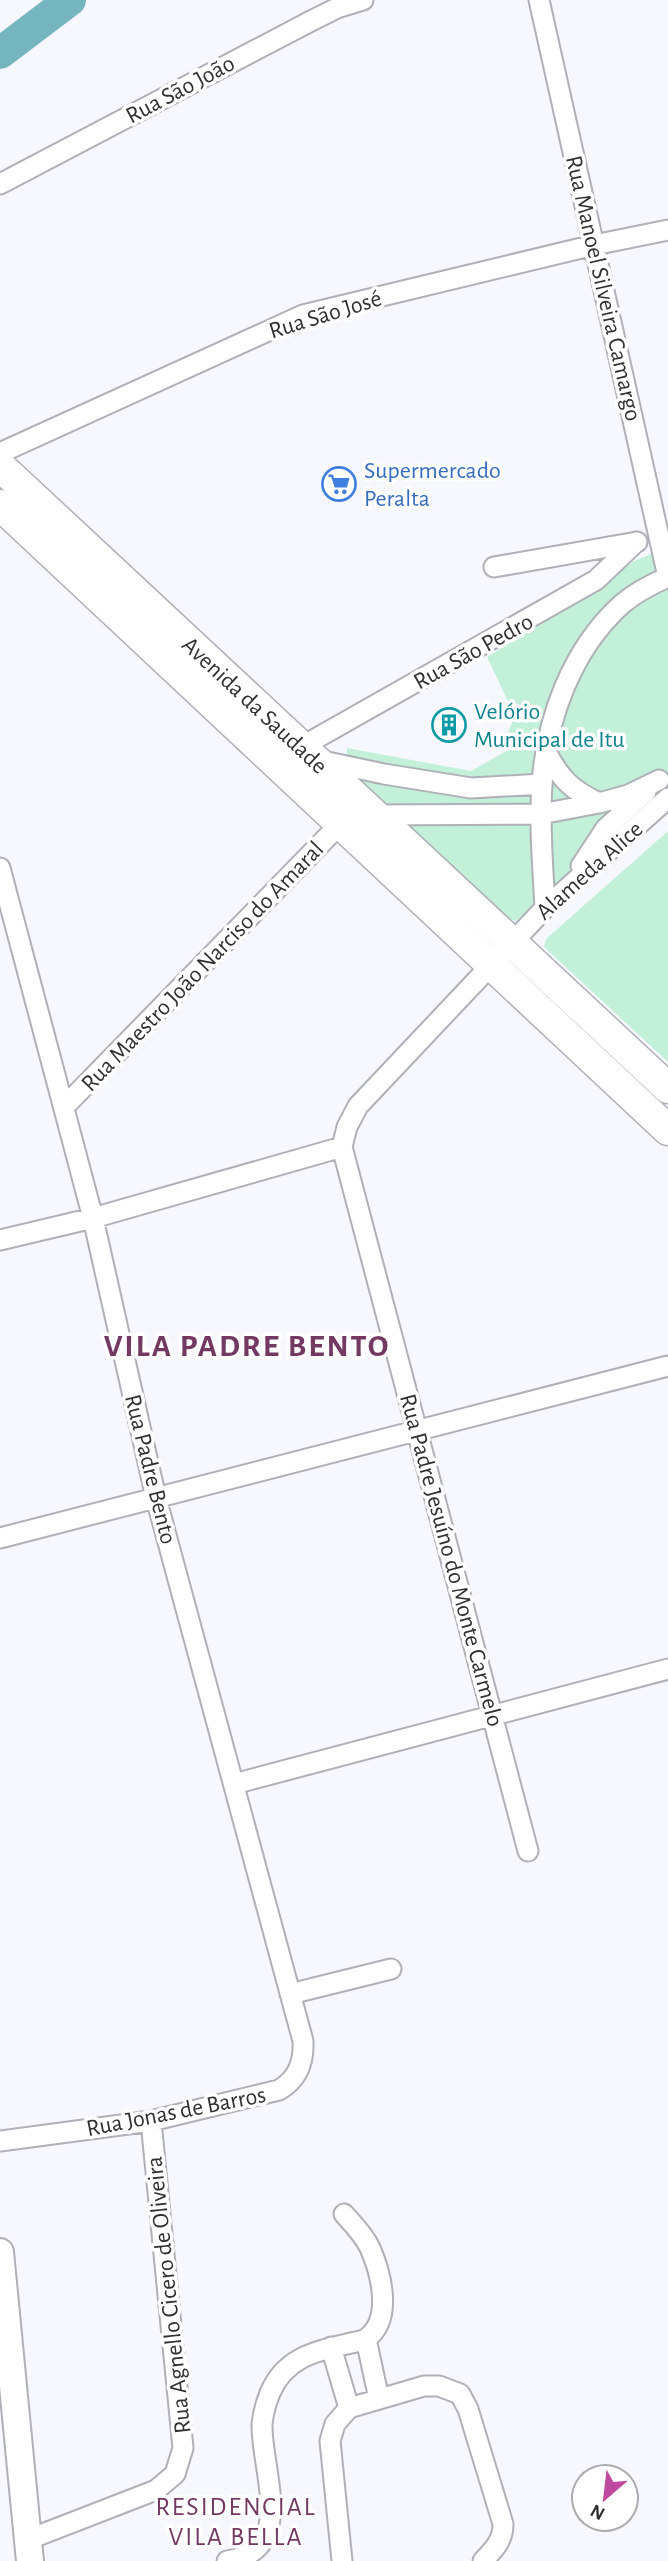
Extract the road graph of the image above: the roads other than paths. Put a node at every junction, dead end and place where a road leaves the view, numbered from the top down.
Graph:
1 (363, 0) edge
2 (540, 0) edge
3 (0, 184) edge
4 (668, 230) edge
5 (594, 245) junction
6 (0, 453) edge
7 (0, 466) edge
8 (0, 505) edge
9 (663, 532) edge
10 (636, 542) junction
11 (494, 568) dead end
12 (668, 577) edge
13 (307, 753) junction
14 (547, 753) junction
15 (285, 774) junction
16 (664, 776) edge
17 (429, 783) junction
18 (542, 783) junction
19 (668, 798) edge
20 (600, 803) junction
21 (420, 814) junction
22 (541, 814) junction
23 (373, 816) junction
24 (339, 825) junction
25 (0, 869) edge
26 (565, 891) junction
27 (545, 908) junction
28 (512, 943) junction
29 (490, 966) junction
30 (668, 1088) edge
31 (64, 1107) junction
32 (668, 1130) edge
33 (342, 1147) junction
34 (93, 1218) junction
35 (0, 1240) edge
36 (668, 1366) edge
37 (418, 1430) junction
38 (156, 1498) junction
39 (0, 1538) edge
40 (668, 1669) edge
41 (492, 1715) junction
42 (234, 1784) junction
43 (528, 1851) dead end
44 (391, 1969) dead end
45 (290, 1994) junction
46 (300, 2067) joint
47 (151, 2121) junction
48 (0, 2141) edge
49 (344, 2214) dead end
50 (0, 2252) edge
51 (366, 2339) junction
52 (331, 2347) junction
53 (379, 2399) junction
54 (349, 2408) junction
55 (29, 2550) edge
56 (227, 2561) edge
57 (342, 2561) edge
58 (483, 2561) edge

1 - 3 street, Rua São João
2 - 5 street, Rua Manoel Silveira Camargo
4 - 5 street, Rua São José
5 - 6 street, Rua São José
5 - 9 street, Rua Manoel Silveira Camargo
7 - 13 main road, Avenida da Saudade
8 - 15 main road, Avenida da Saudade
9 - 10 street, Rua São Pedro
9 - 12 street, Rua Manoel Silveira Camargo
10 - 11 street, Rua São Pedro
10 - 13 street, Rua São Pedro
12 - 14 street
13 - 17 street
13 - 23 main road, Avenida da Saudade
14 - 18 street
14 - 20 street
15 - 23 main road
15 - 24 main road, Avenida da Saudade
16 - 20 street
16 - 26 street
17 - 18 street
17 - 21 street
18 - 22 street
19 - 26 street, Alameda Alice
20 - 22 street
21 - 22 street
21 - 23 street
22 - 27 street
23 - 28 main road, Avenida da Saudade
24 - 29 main road, Avenida da Saudade
24 - 31 street, Rua Maestro João Narciso do Amaral
25 - 31 street, Rua Padre Bento
26 - 27 street, Alameda Alice
27 - 28 street, Alameda Alice
28 - 29 street, Alameda Alice
28 - 30 main road, Avenida da Saudade
29 - 32 main road, Avenida da Saudade
29 - 33 street, Alameda Alice
31 - 34 street, Rua Padre Bento
33 - 34 street
33 - 37 street, Rua Padre Jesuíno do Monte Carmelo
34 - 35 street
34 - 38 street, Rua Padre Bento
36 - 37 street
37 - 38 street
37 - 41 street, Rua Padre Jesuíno do Monte Carmelo
38 - 39 street
38 - 42 street, Rua Padre Bento
40 - 41 street
41 - 42 street
41 - 43 street, Rua Padre Jesuíno do Monte Carmelo
42 - 45 street, Rua Padre Bento
44 - 45 street
45 - 46 street, Rua Padre Bento
46 - 47 street, Rua Jonas de Barros
47 - 48 street, Rua Jonas de Barros
47 - 55 street, Rua Agnello Cicero de Oliveira
49 - 51 street
50 - 55 street
51 - 52 street
51 - 53 street
52 - 54 street
52 - 56 street
53 - 54 street
53 - 58 street
54 - 57 street

